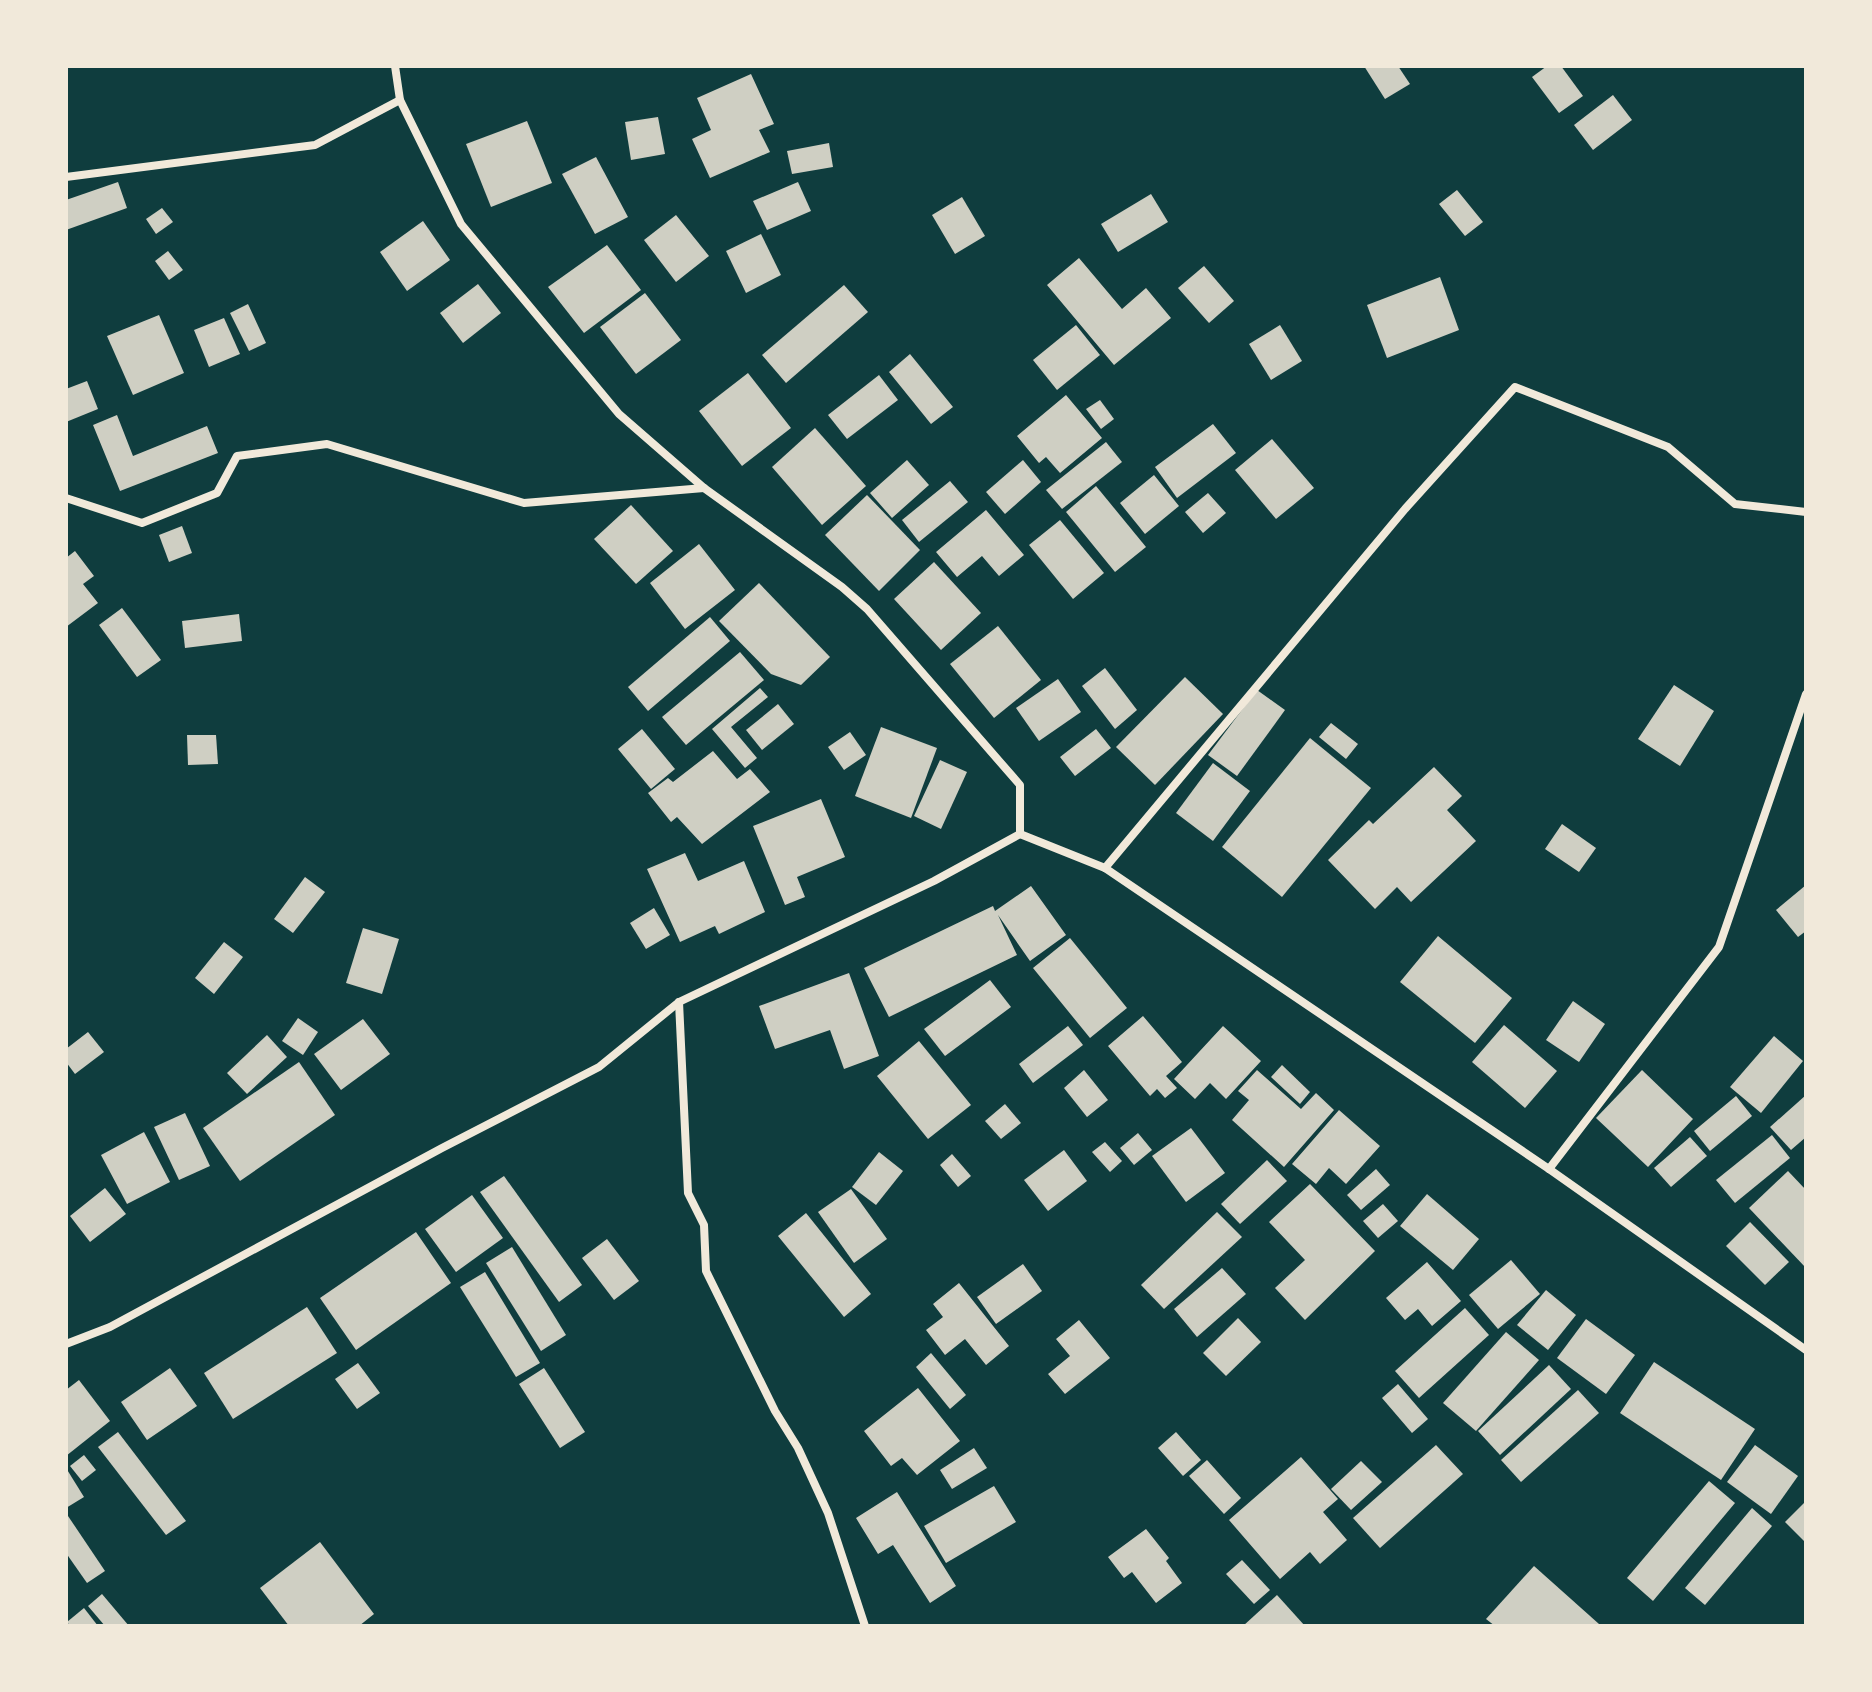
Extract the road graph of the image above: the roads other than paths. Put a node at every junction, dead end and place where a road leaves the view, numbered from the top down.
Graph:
1 (395, 66) edge
2 (400, 100) junction
3 (66, 177) edge
4 (704, 488) junction
5 (66, 498) edge
6 (1806, 512) edge
7 (1806, 694) edge
8 (1020, 834) junction
9 (1105, 868) junction
10 (679, 1002) junction
11 (1549, 1169) junction
12 (66, 1344) edge
13 (1806, 1350) edge
14 (865, 1626) edge

1 - 2 street
2 - 3 street
2 - 4 street
4 - 5 street
4 - 8 street
6 - 9 street
7 - 11 street
8 - 9 street
8 - 10 street
9 - 11 street
10 - 12 street
10 - 14 street
11 - 13 street

